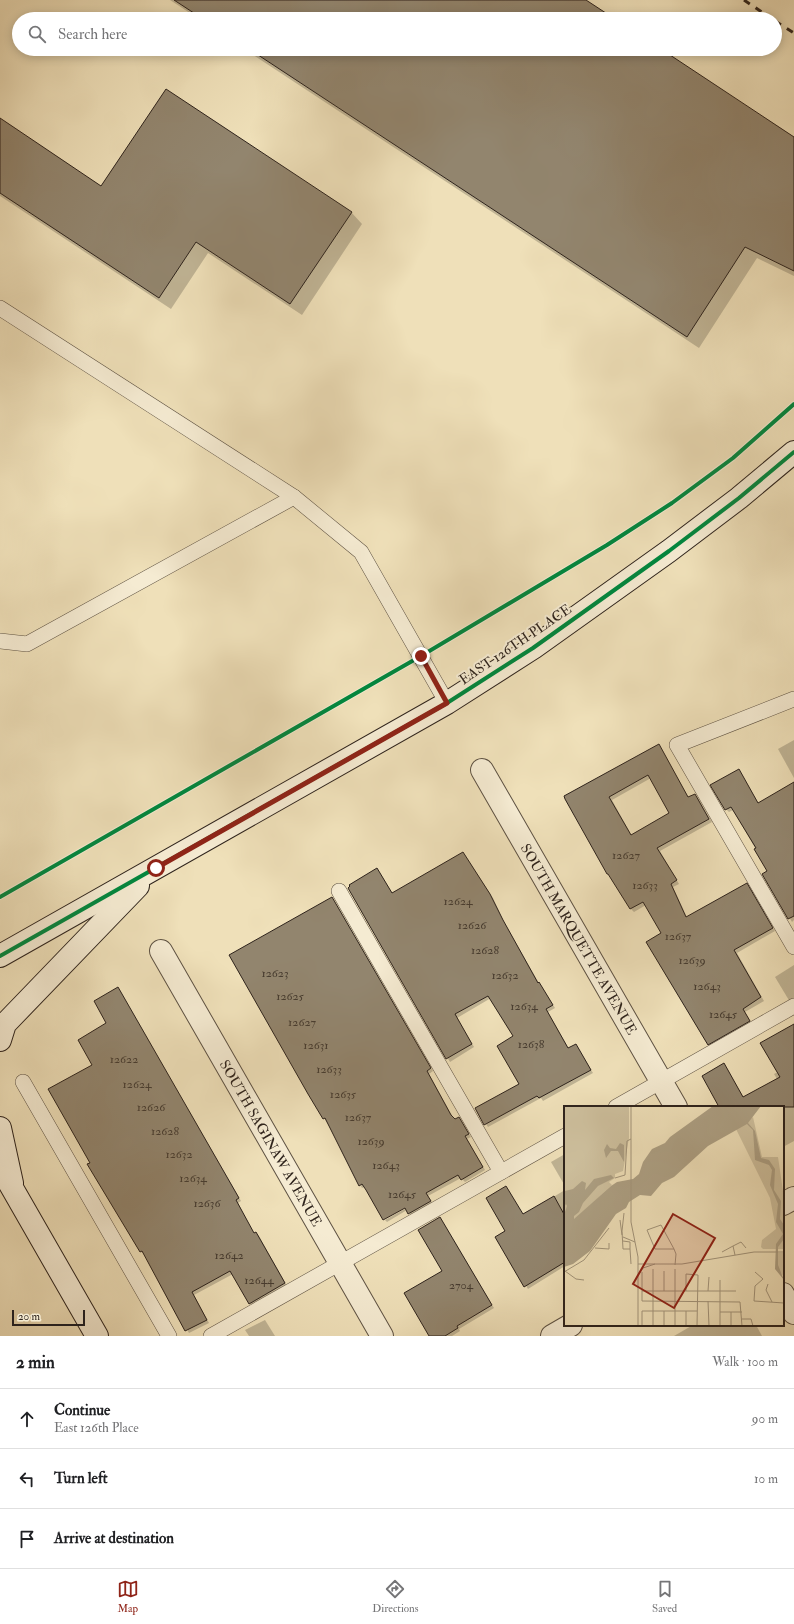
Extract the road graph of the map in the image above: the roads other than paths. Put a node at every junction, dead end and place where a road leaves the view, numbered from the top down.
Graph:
1 (0, 308) edge
2 (794, 452) edge
3 (294, 497) junction
4 (0, 641) edge
5 (794, 699) edge
6 (447, 703) junction
7 (482, 770) dead end
8 (156, 868) junction
9 (339, 891) dead end
10 (794, 947) edge
11 (161, 951) dead end
12 (0, 956) edge
13 (794, 1006) edge
14 (0, 1040) edge
15 (661, 1081) junction
16 (23, 1082) dead end
17 (618, 1106) edge
18 (675, 1106) edge
19 (0, 1128) edge
20 (564, 1137) edge
21 (0, 1167) edge
22 (501, 1172) junction
23 (14, 1192) junction
24 (794, 1198) edge
25 (784, 1203) edge
26 (340, 1263) junction
27 (784, 1296) edge
28 (794, 1313) edge
29 (569, 1326) edge
30 (97, 1336) edge
31 (169, 1336) edge
32 (211, 1336) edge
33 (382, 1336) edge
34 (552, 1336) edge

1 - 3 lane
2 - 6 street, EAST 126TH PLACE
3 - 4 lane
3 - 6 lane
5 - 10 lane
6 - 8 street, EAST 126TH PLACE
7 - 15 street, SOUTH MARQUETTE AVENUE
8 - 12 street, EAST 126TH PLACE
8 - 14 street
9 - 22 lane
11 - 26 street, SOUTH SAGINAW AVENUE
13 - 15 lane
15 - 17 lane
15 - 18 street, SOUTH MARQUETTE AVENUE
16 - 31 lane
19 - 23 street
20 - 22 lane
21 - 23 street
22 - 26 lane
23 - 30 street
24 - 25 street
26 - 32 lane
26 - 33 street, SOUTH SAGINAW AVENUE
27 - 28 street
29 - 34 street

